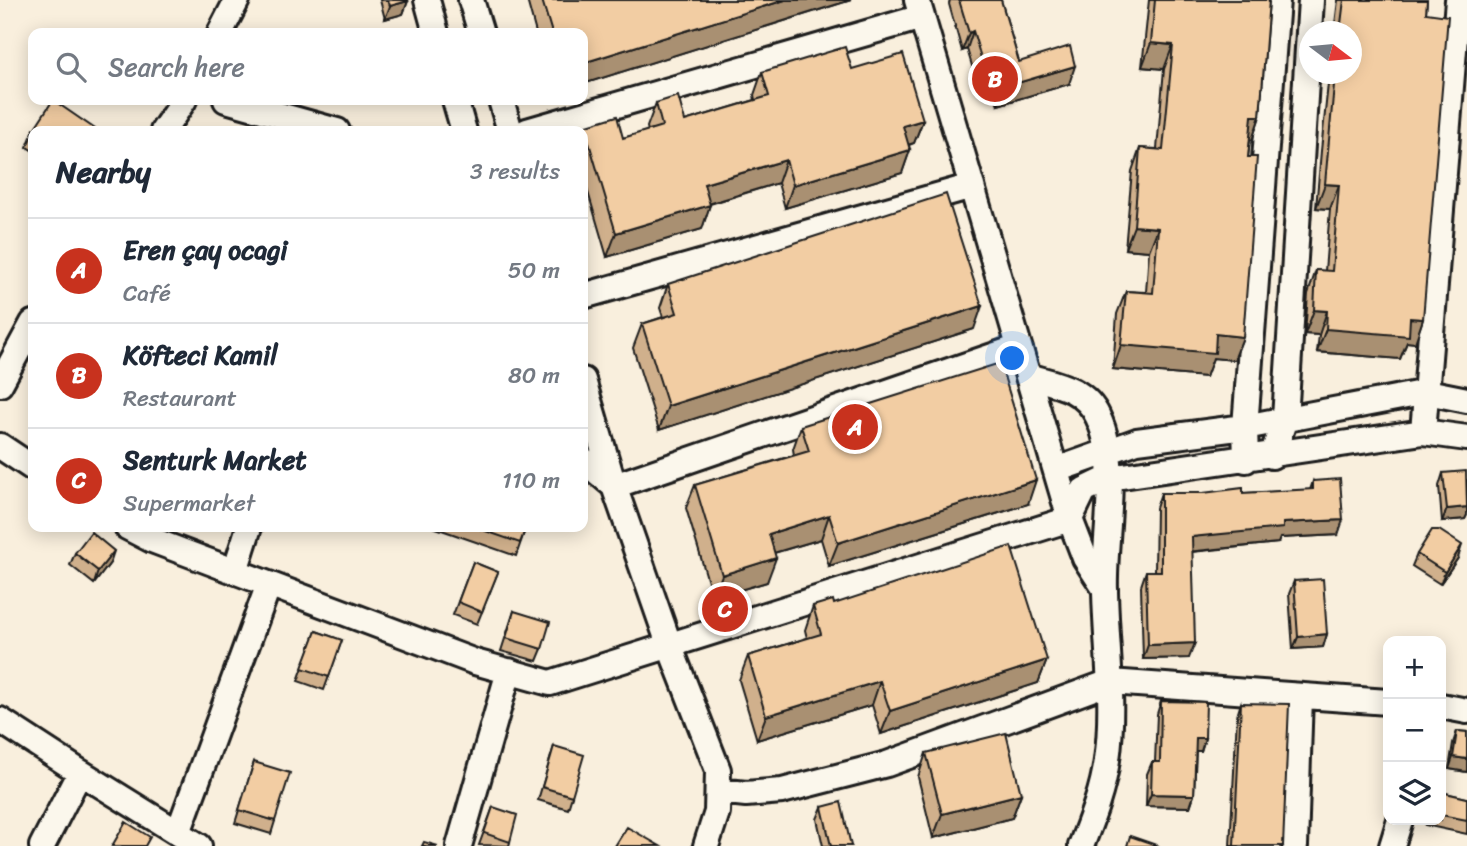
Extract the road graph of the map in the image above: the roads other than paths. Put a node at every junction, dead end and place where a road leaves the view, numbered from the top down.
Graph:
1 (237, 0) edge
2 (427, 0) edge
3 (471, 0) edge
4 (1277, 0) edge
5 (1311, 0) edge
6 (1458, 0) edge
7 (919, 8) edge
8 (223, 28) edge
9 (435, 28) edge
10 (479, 28) edge
11 (1461, 60) edge
12 (181, 105) edge
13 (244, 105) edge
14 (456, 105) edge
15 (502, 105) edge
16 (166, 126) edge
17 (319, 126) edge
18 (463, 126) edge
19 (508, 126) edge
20 (543, 126) edge
21 (972, 186) junction
22 (588, 295) edge
23 (28, 332) edge
24 (1019, 347) junction
25 (1028, 376) junction
26 (0, 384) edge
27 (1427, 392) junction
28 (588, 397) edge
29 (1467, 400) edge
30 (1285, 419) junction
31 (1245, 427) junction
32 (1423, 432) junction
33 (1467, 438) edge
34 (0, 446) edge
35 (1106, 451) junction
36 (1272, 456) junction
37 (1246, 460) junction
38 (588, 464) edge
39 (28, 465) edge
40 (1056, 470) junction
41 (1109, 478) junction
42 (588, 479) edge
43 (614, 486) junction
44 (1070, 519) junction
45 (137, 532) edge
46 (247, 532) edge
47 (235, 571) junction
48 (269, 584) junction
49 (1105, 589) junction
50 (670, 647) junction
51 (509, 671) junction
52 (1110, 682) junction
53 (1300, 696) junction
54 (1383, 702) edge
55 (1446, 707) edge
56 (1467, 711) edge
57 (0, 720) edge
58 (80, 772) junction
59 (719, 791) junction
60 (1398, 825) edge
61 (178, 833) junction
62 (42, 846) edge
63 (200, 846) edge
64 (459, 846) edge
65 (706, 846) edge
66 (1081, 846) edge
67 (1295, 846) edge
68 (1392, 846) edge

1 - 8 street
2 - 9 street
3 - 10 street
4 - 31 street
5 - 30 street
6 - 11 street
7 - 20 street
7 - 21 street
11 - 27 street
12 - 16 street
13 - 17 street
14 - 18 street
15 - 19 street
21 - 22 street
21 - 24 street
23 - 26 street
24 - 25 street
24 - 43 street
25 - 35 street
25 - 40 street
27 - 29 street
27 - 30 street
27 - 32 street
28 - 43 street
30 - 31 street
30 - 36 street
31 - 35 street
31 - 37 street
32 - 33 street
32 - 36 street
34 - 39 street
35 - 40 street
35 - 41 street
36 - 37 street
37 - 41 street
38 - 43 street
40 - 44 street
41 - 44 street
41 - 49 street
42 - 43 street
43 - 50 street
44 - 49 street
44 - 50 street
45 - 47 street
46 - 47 street
47 - 48 street
48 - 51 street
48 - 61 street
49 - 52 street
50 - 51 street
50 - 59 street
51 - 64 street
52 - 53 street
52 - 59 street
52 - 66 street
53 - 54 street
53 - 67 street
55 - 56 street
57 - 58 street
58 - 61 street
58 - 62 street
59 - 65 street
60 - 68 street
61 - 63 street

